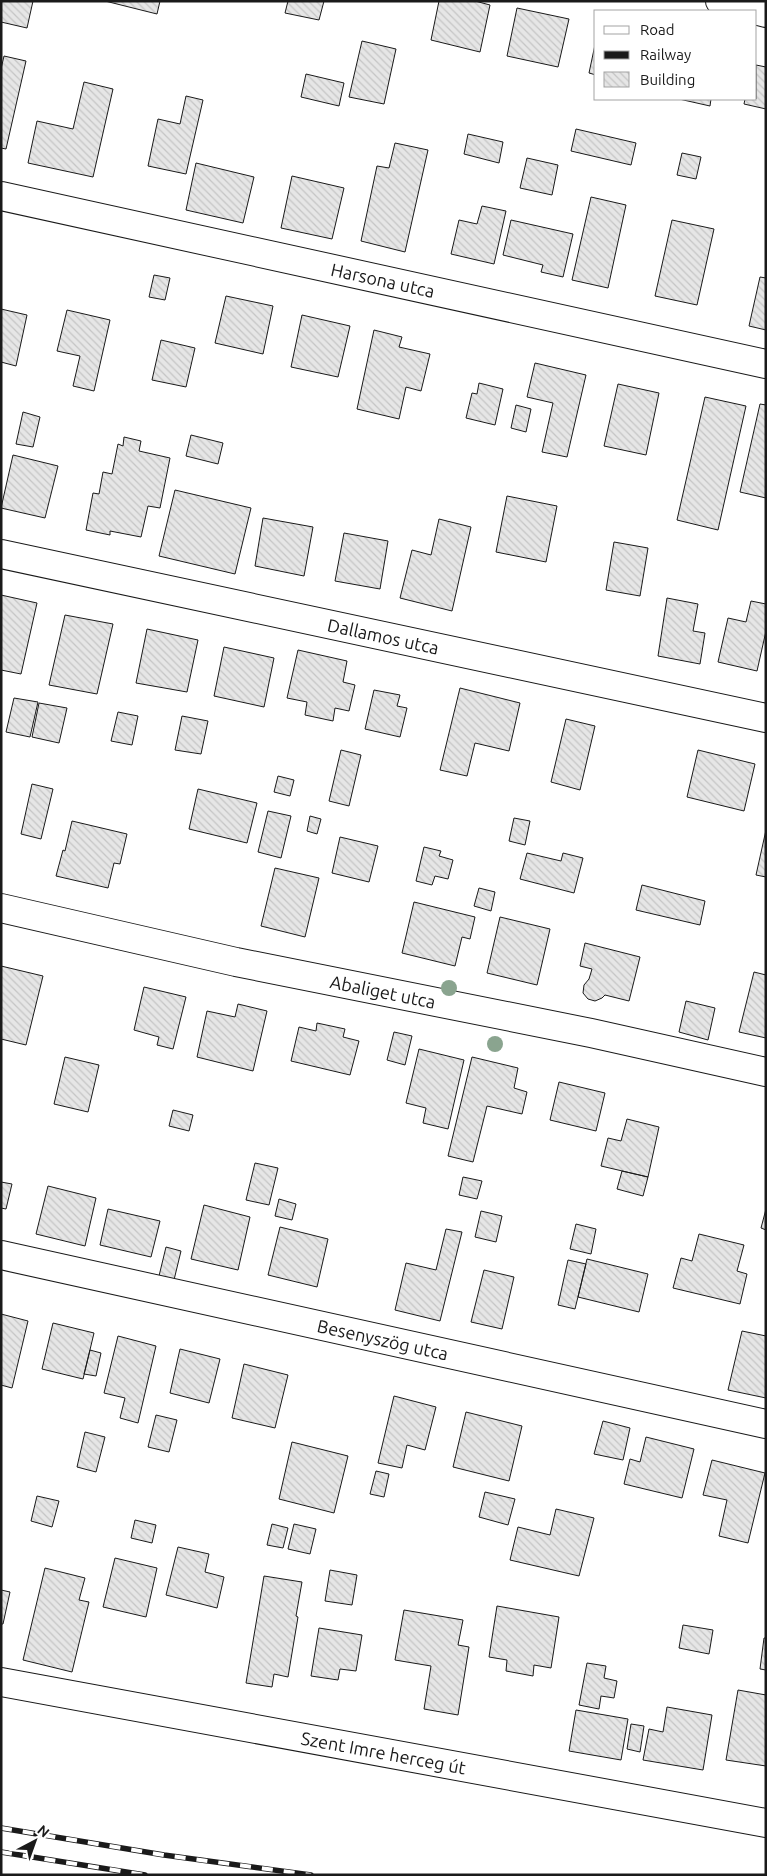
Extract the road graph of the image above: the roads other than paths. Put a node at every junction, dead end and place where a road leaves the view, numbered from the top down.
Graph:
1 (720, 1) edge
2 (754, 10) edge
3 (1, 196) edge
4 (766, 364) edge
5 (1, 554) edge
6 (766, 718) edge
7 (1, 908) edge
8 (766, 1072) edge
9 (1, 1255) edge
10 (766, 1424) edge
11 (1, 1682) edge
12 (766, 1823) edge

1 - 2 street
3 - 4 street, Harsona utca
5 - 6 street, Dallamos utca
7 - 8 street, Abaliget utca
9 - 10 street, Besenyszög utca
11 - 12 street, Szent Imre herceg út

